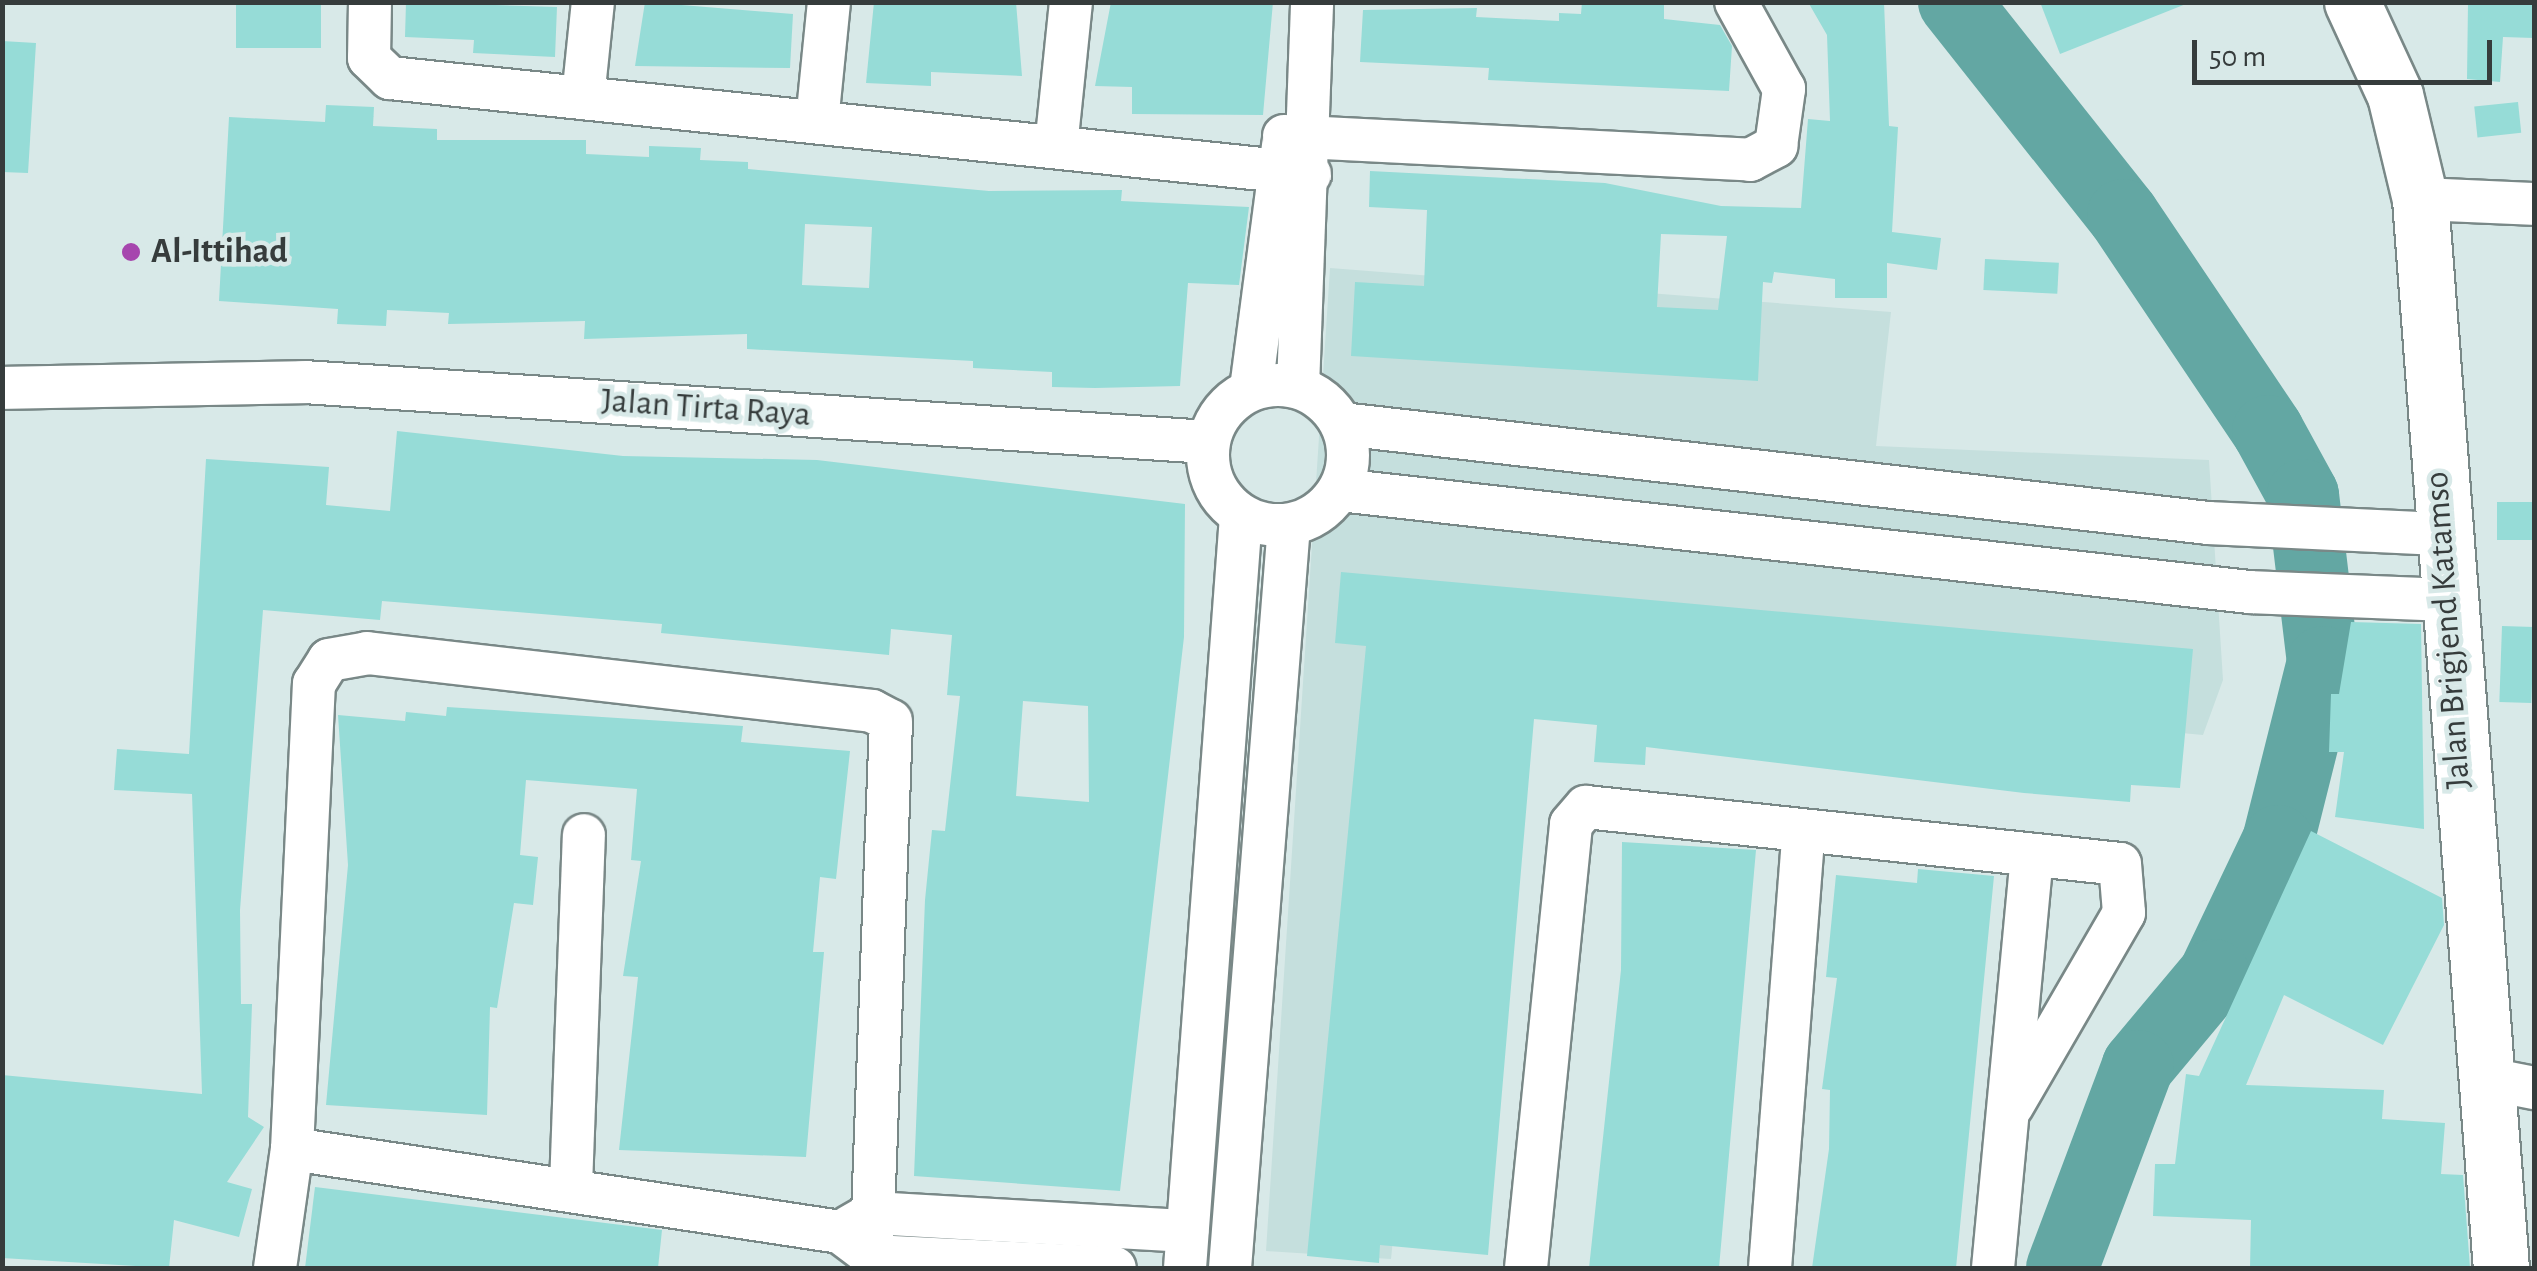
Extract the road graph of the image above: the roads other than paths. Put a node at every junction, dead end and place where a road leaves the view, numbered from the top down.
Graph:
1 (370, 2) edge
2 (593, 2) edge
3 (829, 2) edge
4 (1070, 2) edge
5 (1312, 2) edge
6 (1736, 2) edge
7 (2352, 2) edge
8 (583, 98) junction
9 (817, 122) junction
10 (1298, 144) junction
11 (1056, 147) junction
12 (2420, 199) junction
13 (2534, 204) edge
14 (1298, 387) junction
15 (2, 388) edge
16 (1251, 389) junction
17 (1342, 424) junction
18 (1208, 442) junction
19 (1340, 490) junction
20 (2056, 506) junction
21 (1241, 516) junction
22 (2208, 523) junction
23 (1289, 525) junction
24 (2440, 534) junction
25 (2050, 570) junction
26 (2205, 588) junction
27 (2446, 600) junction
28 (1804, 831) junction
29 (584, 835) dead end
30 (2032, 855) junction
31 (2509, 1083) edge
32 (2012, 1106) junction
33 (292, 1149) junction
34 (571, 1186) junction
35 (864, 1242) edge
36 (1186, 1250) edge
37 (275, 1268) edge
38 (1116, 1268) edge
39 (1230, 1268) edge
40 (1526, 1268) edge
41 (1770, 1268) edge
42 (1993, 1268) edge
43 (2502, 1268) edge

1 - 8 street
2 - 8 street
3 - 9 street
4 - 11 street
5 - 10 street
6 - 10 street
7 - 12 street, Jalan Brigjend Katamso
8 - 9 street
9 - 11 street
10 - 11 street
10 - 14 street
10 - 16 street
12 - 13 street
12 - 24 street, Jalan Brigjend Katamso
14 - 16 street
14 - 17 street
15 - 18 street, Jalan Tirta Raya
16 - 18 street
17 - 19 street
17 - 20 street
18 - 21 street
19 - 23 street
19 - 25 street
20 - 22 street
20 - 25 street
21 - 23 street
21 - 36 street
22 - 24 street
22 - 26 street
23 - 39 street
24 - 27 street, Jalan Brigjend Katamso
25 - 26 street
26 - 27 street
27 - 31 street, Jalan Brigjend Katamso
28 - 30 street
28 - 40 street
28 - 41 street
29 - 34 street
30 - 32 street
30 - 32 street
31 - 43 street, Jalan Brigjend Katamso
32 - 42 street
33 - 34 street
33 - 35 street
33 - 37 street
34 - 35 street
35 - 36 street
35 - 38 street

